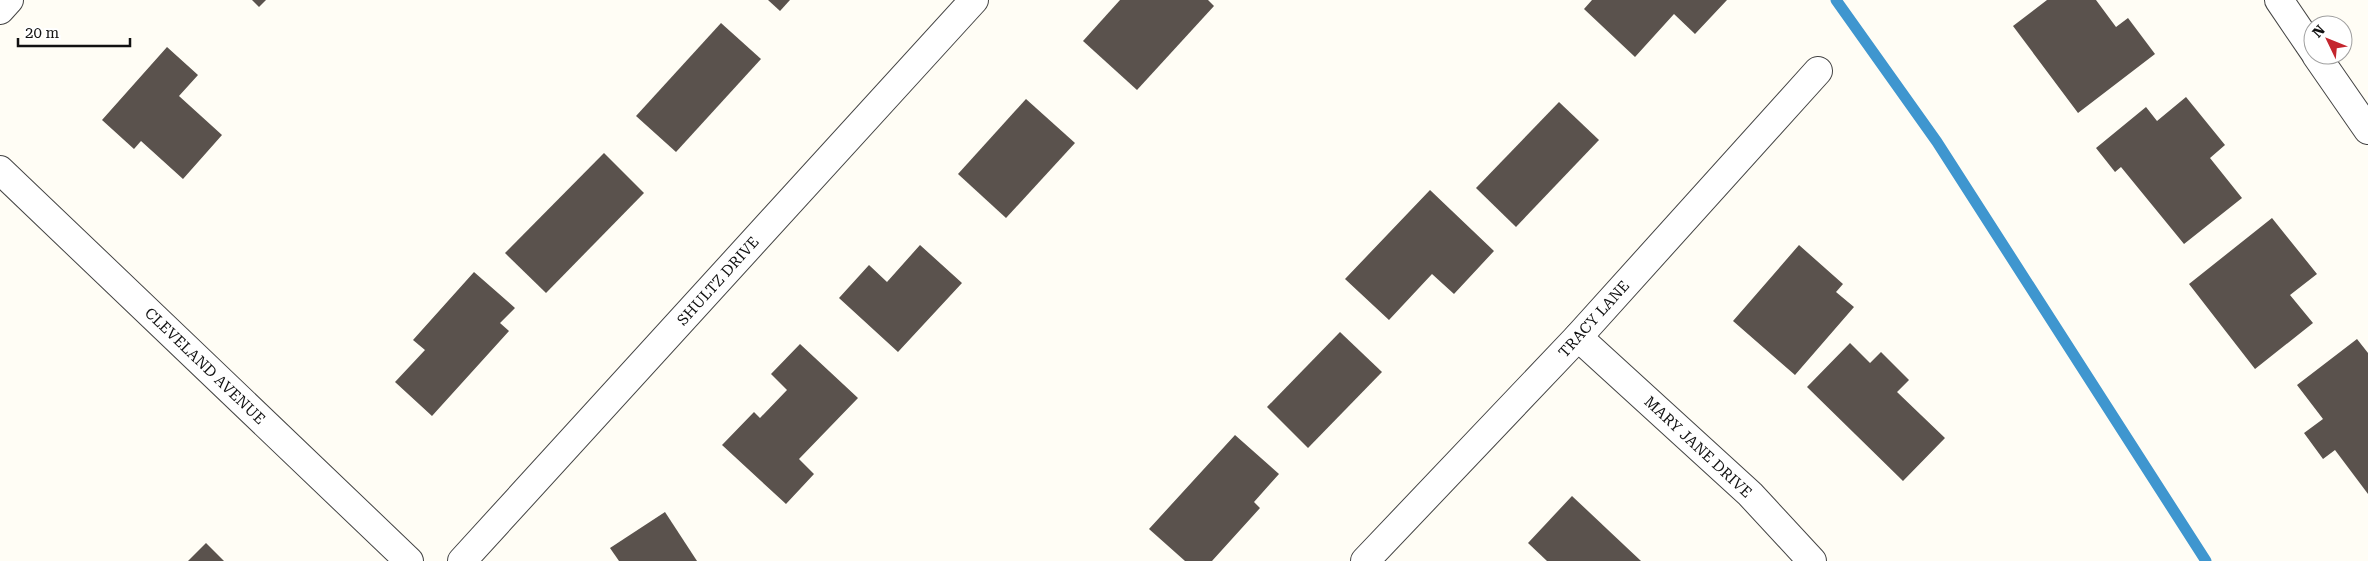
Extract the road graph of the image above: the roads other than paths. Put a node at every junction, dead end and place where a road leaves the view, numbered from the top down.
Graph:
1 (10, 0) edge
2 (974, 0) edge
3 (2279, 0) edge
4 (0, 10) edge
5 (2303, 35) edge
6 (2324, 65) edge
7 (1818, 71) dead end
8 (2363, 114) edge
9 (0, 170) edge
10 (1578, 337) junction
11 (409, 561) edge
12 (462, 561) edge
13 (1365, 561) edge
14 (1812, 561) edge

1 - 4 street
2 - 12 street, SHULTZ DRIVE
3 - 5 street
6 - 8 street
7 - 10 street, TRACY LANE
9 - 11 street, CLEVELAND AVENUE
10 - 13 street, TRACY LANE
10 - 14 street, MARY JANE DRIVE

